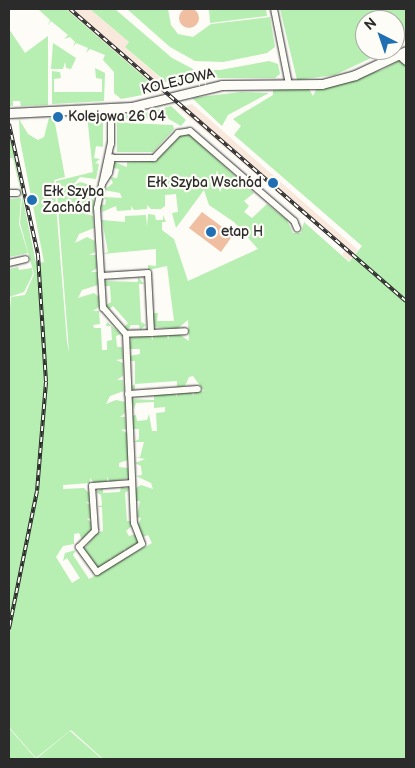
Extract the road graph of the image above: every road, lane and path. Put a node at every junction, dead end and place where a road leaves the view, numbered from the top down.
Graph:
1 (274, 9) edge
2 (386, 60) edge
3 (289, 85) junction
4 (111, 108) junction
5 (9, 113) edge
6 (111, 142) junction
7 (112, 158) junction
8 (101, 185) junction
9 (9, 193) edge
10 (17, 193) dead end
11 (297, 228) dead end
12 (26, 259) dead end
13 (9, 263) edge
14 (101, 276) junction
15 (185, 331) dead end
16 (151, 333) junction
17 (126, 334) junction
18 (198, 389) dead end
19 (128, 394) junction
20 (132, 483) junction

1 - 3 street
2 - 3 street, KOLEJOWA
3 - 4 street, KOLEJOWA
4 - 5 street, KOLEJOWA
4 - 6 street
6 - 7 street
6 - 8 street
7 - 8 street
7 - 11 street
8 - 14 street
9 - 10 street
12 - 13 street
14 - 16 street
14 - 17 street
15 - 16 street
16 - 17 street
17 - 19 street
18 - 19 street
19 - 20 street
20 - 20 street

